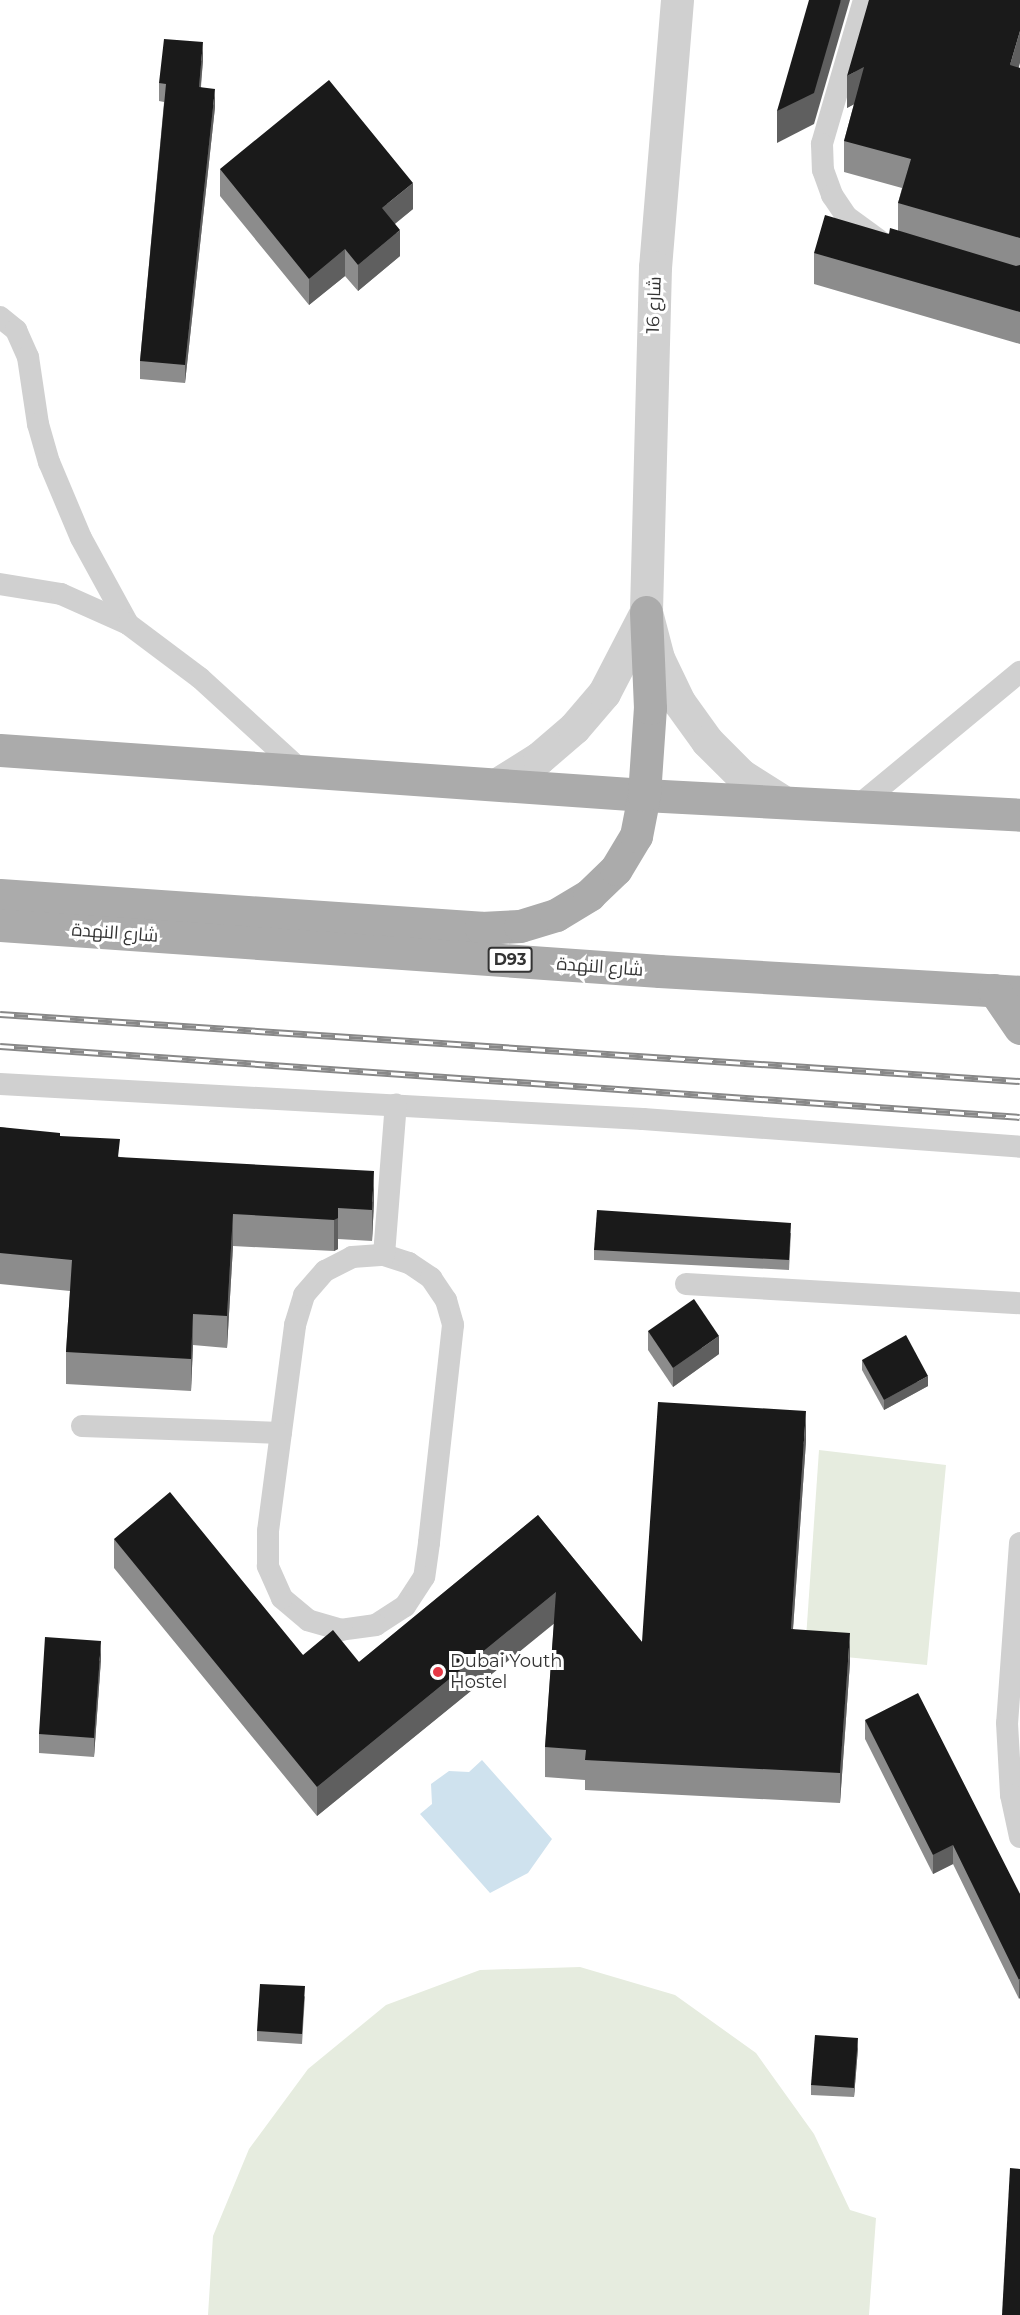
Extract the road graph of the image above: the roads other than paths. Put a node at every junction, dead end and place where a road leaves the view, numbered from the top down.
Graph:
1 (677, 0) edge
2 (864, 0) edge
3 (902, 249) edge
4 (0, 317) edge
5 (0, 584) edge
6 (646, 612) junction
7 (128, 624) junction
8 (1020, 672) edge
9 (0, 750) edge
10 (302, 771) junction
11 (500, 783) junction
12 (644, 795) junction
13 (782, 801) junction
14 (859, 805) junction
15 (1020, 815) edge
16 (0, 895) edge
17 (0, 925) edge
18 (1007, 991) edge
19 (1020, 1028) edge
20 (0, 1084) edge
21 (396, 1104) junction
22 (1020, 1147) edge
23 (384, 1255) junction
24 (686, 1284) dead end
25 (1020, 1303) edge
26 (82, 1426) dead end
27 (281, 1433) junction
28 (1020, 1543) edge
29 (1015, 1774) edge
30 (1020, 1837) edge

1 - 6 street, شارع 16
2 - 3 lane
4 - 7 lane
5 - 7 lane
6 - 11 street, شارع 16
6 - 12 main road
6 - 13 street, شارع 16
7 - 10 lane
8 - 14 lane
9 - 10 main road
10 - 11 main road
11 - 12 main road
12 - 13 main road
12 - 16 main road
13 - 14 main road
14 - 15 main road
17 - 18 main road, شارع النهدة / D93
18 - 19 main road
20 - 21 lane
21 - 22 lane
21 - 23 lane
23 - 27 lane
23 - 27 lane
24 - 25 lane
26 - 27 lane
28 - 29 lane
29 - 30 lane

